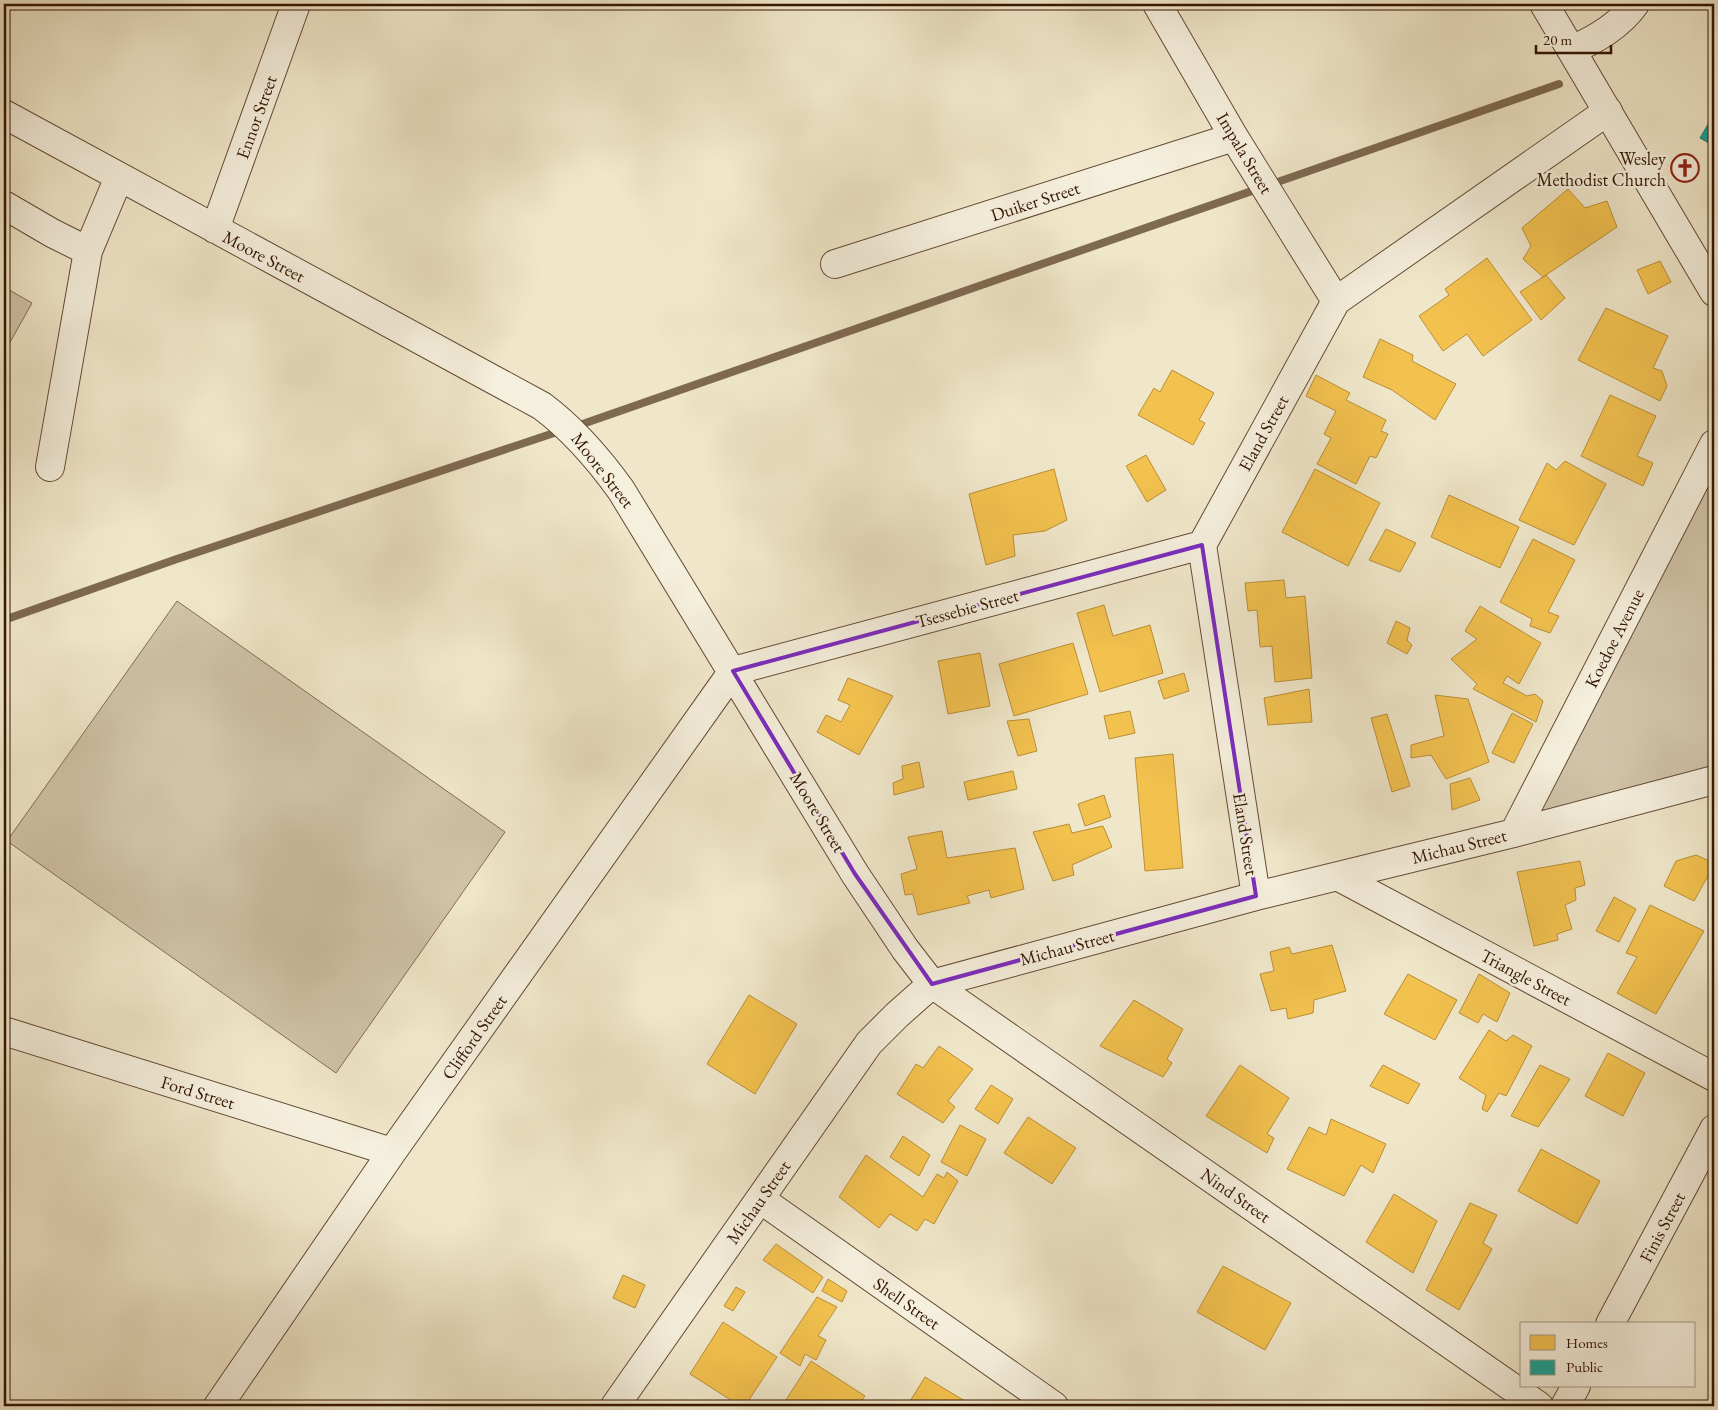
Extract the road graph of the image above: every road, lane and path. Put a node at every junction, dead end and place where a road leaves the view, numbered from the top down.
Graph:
1 (296, 4) edge
2 (1157, 4) edge
3 (1544, 4) edge
4 (1635, 4) edge
5 (1572, 50) junction
6 (1608, 112) junction
7 (4, 114) edge
8 (1234, 137) junction
9 (119, 177) junction
10 (4, 205) edge
11 (216, 229) junction
12 (88, 251) junction
13 (835, 264) dead end
14 (1714, 292) edge
15 (1336, 301) junction
16 (1714, 444) edge
17 (50, 467) dead end
18 (1202, 545) junction
19 (733, 671) junction
20 (1714, 780) edge
21 (1514, 833) junction
22 (1338, 877) junction
23 (1256, 896) junction
24 (932, 984) junction
25 (4, 1031) edge
26 (1714, 1077) edge
27 (1714, 1129) edge
28 (392, 1152) junction
29 (760, 1199) junction
30 (1611, 1322) edge
31 (1575, 1388) edge
32 (218, 1406) edge
33 (615, 1406) edge
34 (1054, 1406) edge
35 (1539, 1406) edge
36 (1565, 1406) edge

1 - 11 street, Ennor Street
2 - 8 street, Impala Street
3 - 5 street
4 - 5 street
5 - 6 street
6 - 14 street
6 - 15 street, Eland Street
7 - 9 street, Moore Street
8 - 13 street, Duiker Street
8 - 15 street, Impala Street
9 - 11 street, Moore Street
9 - 12 street
10 - 12 street
11 - 19 street, Moore Street
12 - 17 street
15 - 18 street, Eland Street
16 - 21 street, Koedoe Avenue
18 - 19 street, Tsessebie Street
18 - 23 street, Eland Street
19 - 24 street, Moore Street
19 - 28 street, Clifford Street
20 - 21 street, Michau Street
21 - 22 street, Michau Street
22 - 23 street, Michau Street
22 - 26 street, Triangle Street
23 - 24 street, Michau Street
24 - 29 street, Michau Street
24 - 35 street, Nind Street
25 - 28 street, Ford Street
27 - 30 street, Finis Street
28 - 32 street, Clifford Street
29 - 33 street, Michau Street
29 - 34 street, Shell Street
31 - 36 street

